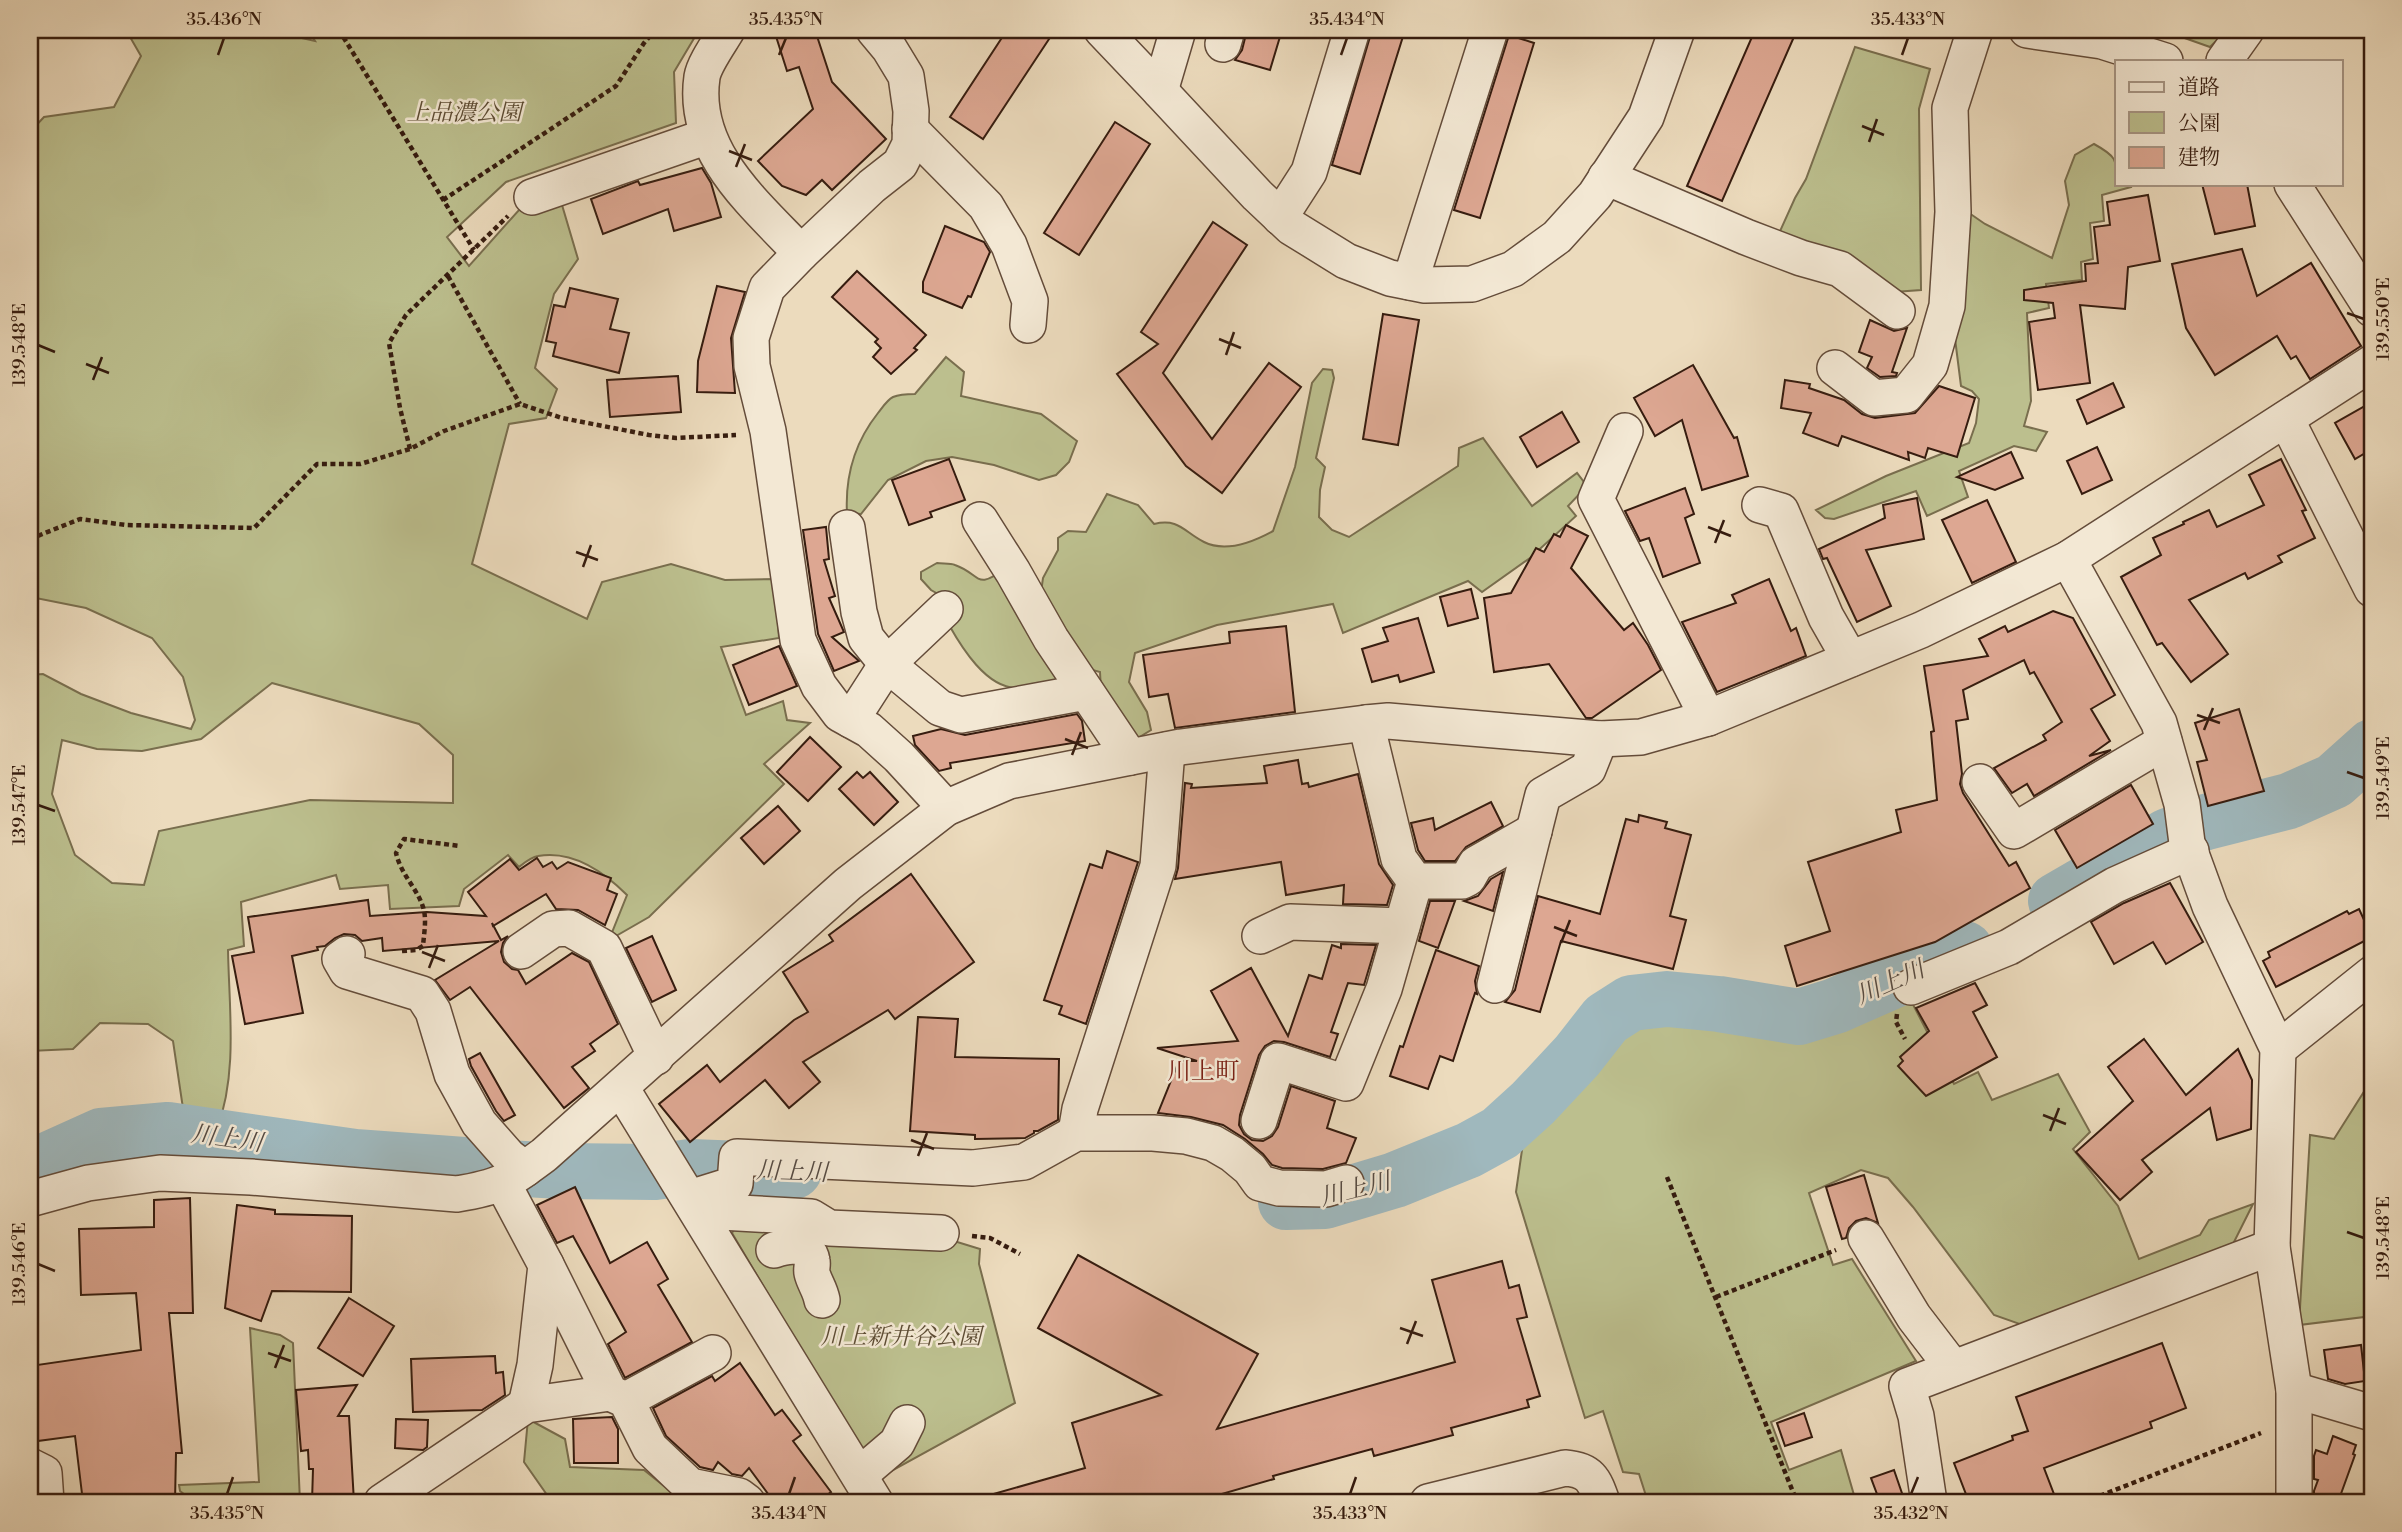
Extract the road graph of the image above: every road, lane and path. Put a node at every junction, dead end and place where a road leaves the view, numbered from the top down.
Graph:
1 (339, 30) edge
2 (655, 30) edge
3 (727, 30) edge
4 (874, 30) edge
5 (1102, 30) edge
6 (1178, 30) edge
7 (1352, 30) edge
8 (1490, 30) edge
9 (1677, 30) edge
10 (1975, 30) edge
11 (2027, 30) edge
12 (2246, 30) edge
13 (2162, 60) edge
14 (2225, 60) edge
15 (1160, 91) junction
16 (910, 129) junction
17 (708, 136) junction
18 (1606, 177) junction
19 (2293, 186) edge
20 (532, 197) dead end
21 (443, 200) junction
22 (1280, 217) junction
23 (500, 225) dead end
24 (474, 250) junction
25 (801, 253) junction
26 (448, 276) junction
27 (1410, 282) junction
28 (1863, 305) dead end
29 (2372, 309) edge
30 (1897, 311) junction
31 (1943, 319) junction
32 (1028, 325) dead end
33 (2372, 363) edge
34 (1835, 368) dead end
35 (520, 404) junction
36 (2286, 419) junction
37 (768, 431) junction
38 (1625, 431) dead end
39 (410, 449) junction
40 (1760, 505) dead end
41 (980, 520) dead end
42 (847, 528) dead end
43 (30, 539) edge
44 (2068, 559) junction
45 (2372, 590) edge
46 (945, 608) dead end
47 (1850, 659) junction
48 (887, 664) junction
49 (1086, 692) junction
50 (1708, 719) junction
51 (851, 720) junction
52 (1366, 723) junction
53 (1600, 740) junction
54 (2164, 742) junction
55 (1167, 750) junction
56 (1130, 757) junction
57 (1980, 782) dead end
58 (946, 808) junction
59 (1534, 831) junction
60 (460, 846) dead end
61 (2189, 847) junction
62 (1415, 881) junction
63 (1402, 926) junction
64 (1260, 936) dead end
65 (521, 951) dead end
66 (347, 954) joint
67 (2372, 974) edge
68 (1495, 985) dead end
69 (1911, 987) dead end
70 (2278, 1049) junction
71 (656, 1057) junction
72 (621, 1088) junction
73 (1259, 1121) dead end
74 (1076, 1133) junction
75 (518, 1169) junction
76 (1667, 1177) dead end
77 (1346, 1183) dead end
78 (698, 1198) junction
79 (30, 1199) edge
80 (941, 1233) dead end
81 (990, 1238) dead end
82 (1866, 1238) joint
83 (2272, 1247) junction
84 (774, 1250) dead end
85 (1020, 1254) dead end
86 (546, 1265) junction
87 (1716, 1297) junction
88 (822, 1300) dead end
89 (739, 1337) junction
90 (1953, 1368) junction
91 (618, 1396) junction
92 (526, 1405) junction
93 (2294, 1405) junction
94 (2372, 1413) edge
95 (908, 1423) dead end
96 (30, 1466) edge
97 (870, 1466) dead end
98 (46, 1502) edge
99 (382, 1502) edge
100 (747, 1502) edge
101 (875, 1502) edge
102 (1428, 1502) edge
103 (1602, 1502) edge
104 (1797, 1502) edge
105 (1929, 1502) edge
106 (2084, 1502) edge
107 (2294, 1502) edge

1 - 21 path
2 - 21 path
3 - 17 street
4 - 16 street
5 - 15 street
6 - 15 street
7 - 22 street
8 - 27 street
9 - 18 street
10 - 31 street
11 - 13 street
12 - 14 street
15 - 22 street
16 - 25 street
16 - 32 street
17 - 20 street
17 - 25 street
18 - 27 street
18 - 30 street
19 - 29 street
21 - 24 path
22 - 27 street
23 - 24 path
24 - 26 path
25 - 37 street
26 - 35 path
26 - 39 path
28 - 30 street
30 - 31 street
31 - 34 street
33 - 36 street
35 - 37 path
35 - 39 path
36 - 44 street
36 - 45 street
37 - 51 street
38 - 50 street
39 - 43 path
40 - 47 street
41 - 49 street
42 - 48 street
44 - 47 street
44 - 54 street
46 - 48 street
47 - 50 street
48 - 49 street
48 - 51 street
49 - 56 street
50 - 53 street
51 - 58 street
52 - 53 street
52 - 55 street
52 - 62 street
53 - 59 street
54 - 57 street
54 - 61 street
55 - 56 street
55 - 74 street
56 - 58 street
58 - 71 street
59 - 62 street
59 - 68 street
60 - 66 path
61 - 69 street
61 - 70 street
62 - 63 street
63 - 64 street
63 - 73 street
65 - 71 street
66 - 75 street
67 - 70 street
70 - 83 street
71 - 72 street
72 - 75 street
72 - 78 street
74 - 77 street
74 - 78 street
75 - 79 street
75 - 86 street
76 - 87 path
78 - 80 street
78 - 89 street
81 - 85 path
82 - 87 path
82 - 90 street
83 - 90 street
83 - 93 street
84 - 88 street
86 - 91 street
86 - 92 street
87 - 104 path
89 - 91 street
89 - 101 street
90 - 105 street
91 - 92 street
91 - 100 street
92 - 99 street
93 - 94 street
93 - 106 path
93 - 107 street
95 - 97 street
96 - 98 street
102 - 103 street

